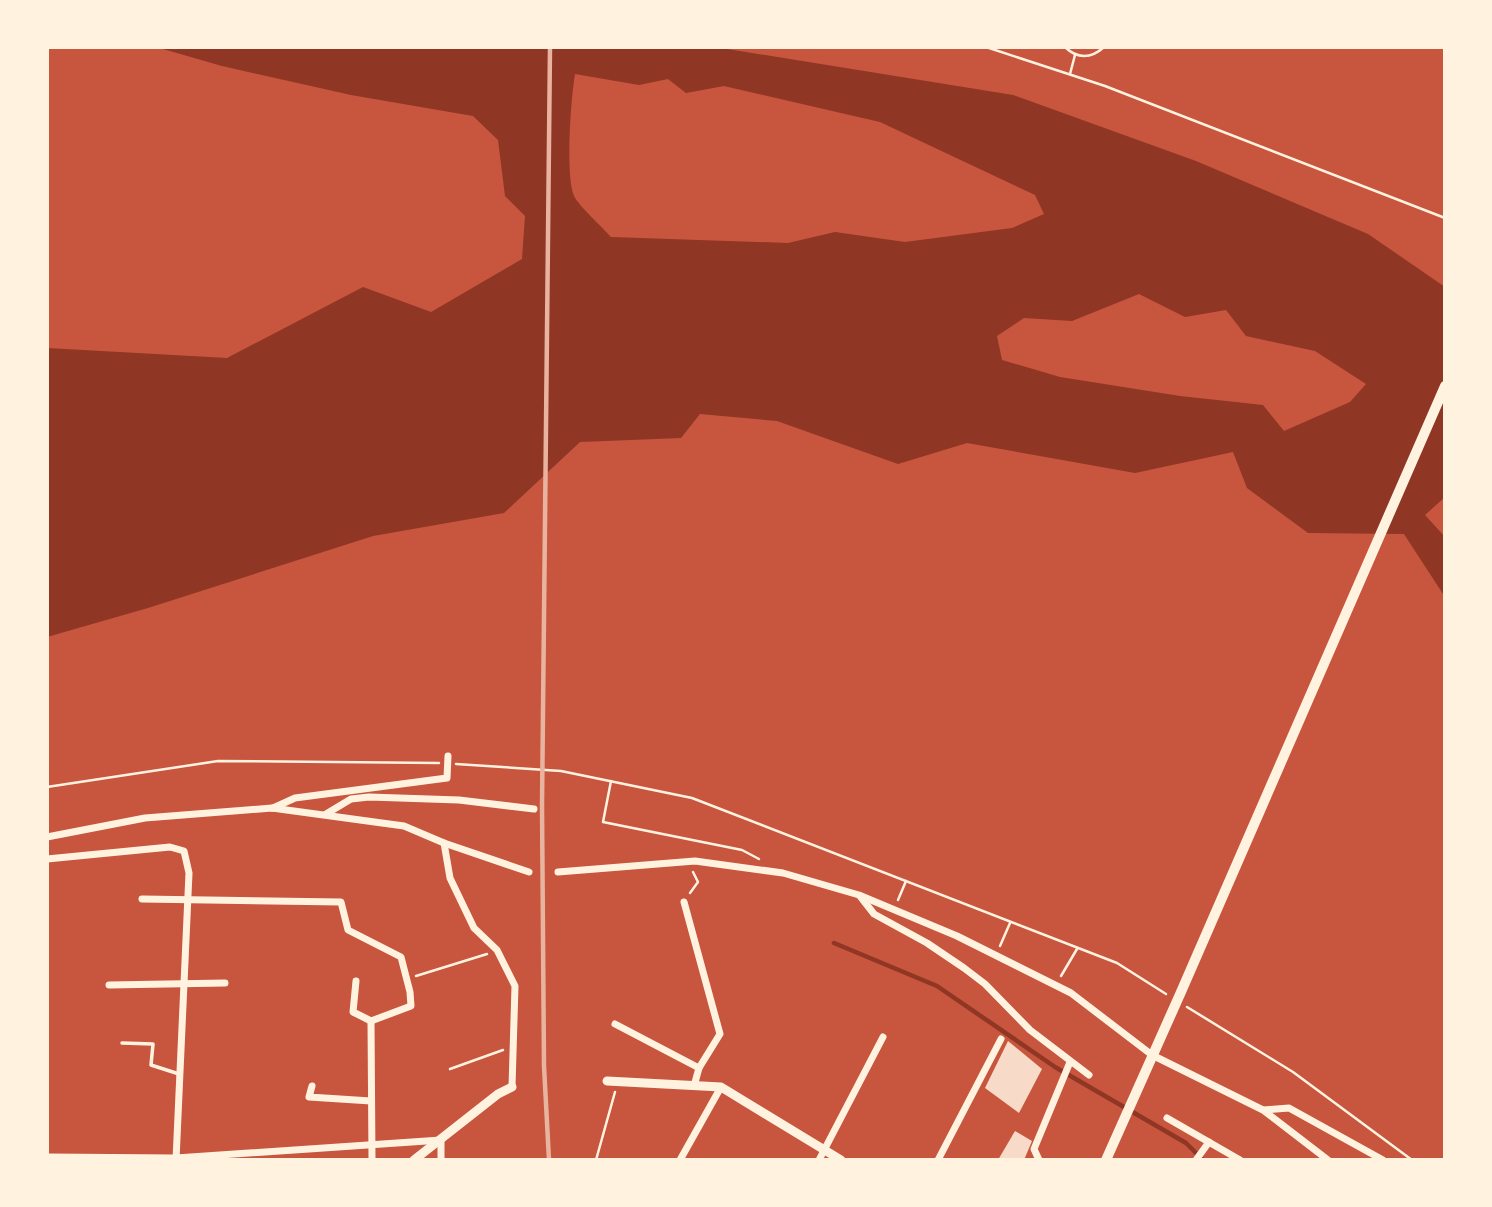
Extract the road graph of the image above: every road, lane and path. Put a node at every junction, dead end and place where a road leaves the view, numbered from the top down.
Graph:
1 (986, 47) edge
2 (1065, 47) edge
3 (1104, 47) edge
4 (1075, 55) junction
5 (1070, 74) junction
6 (1445, 218) edge
7 (1445, 386) edge
8 (448, 756) dead end
9 (611, 781) dead end
10 (272, 808) junction
11 (534, 809) dead end
12 (326, 815) junction
13 (47, 837) edge
14 (444, 843) junction
15 (47, 859) edge
16 (689, 862) junction
17 (763, 862) dead end
18 (530, 872) dead end
19 (558, 872) dead end
20 (906, 881) dead end
21 (859, 895) junction
22 (142, 899) dead end
23 (188, 901) junction
24 (684, 902) joint
25 (893, 910) junction
26 (1011, 922) dead end
27 (1077, 948) dead end
28 (497, 950) junction
29 (996, 956) junction
30 (407, 979) junction
31 (356, 981) dead end
32 (184, 982) junction
33 (225, 983) dead end
34 (109, 985) dead end
35 (1056, 985) junction
36 (371, 1021) junction
37 (615, 1024) dead end
38 (883, 1037) dead end
39 (1001, 1039) dead end
40 (122, 1043) dead end
41 (512, 1046) junction
42 (1152, 1055) junction
43 (1070, 1062) junction
44 (450, 1069) dead end
45 (699, 1069) junction
46 (180, 1074) junction
47 (1089, 1075) dead end
48 (607, 1082) dead end
49 (618, 1082) junction
50 (312, 1086) dead end
51 (694, 1086) junction
52 (512, 1087) joint
53 (721, 1087) junction
54 (371, 1101) junction
55 (1263, 1110) junction
56 (1167, 1118) dead end
57 (441, 1140) junction
58 (1209, 1142) junction
59 (372, 1144) junction
60 (824, 1149) junction
61 (47, 1157) edge
62 (176, 1159) edge
63 (372, 1160) edge
64 (414, 1160) edge
65 (441, 1160) edge
66 (596, 1160) edge
67 (680, 1160) edge
68 (819, 1160) edge
69 (841, 1160) edge
70 (938, 1160) edge
71 (1039, 1160) edge
72 (1106, 1160) edge
73 (1196, 1160) edge
74 (1240, 1160) edge
75 (1328, 1160) edge
76 (1383, 1160) edge

1 - 5 path
2 - 4 path
3 - 4 path
4 - 5 path
5 - 6 path
7 - 42 main road
8 - 10 street
9 - 17 path
10 - 12 street
10 - 13 street
11 - 12 street
12 - 14 street
14 - 18 street
14 - 28 street
15 - 23 street
16 - 19 street
16 - 21 street
16 - 24 path
20 - 25 path
21 - 25 street
21 - 43 street
22 - 23 street
23 - 30 street
23 - 32 street
24 - 45 street
25 - 29 street
26 - 29 path
27 - 35 path
28 - 30 path
28 - 41 street
29 - 35 street
30 - 36 street
31 - 36 street
32 - 33 street
32 - 34 street
32 - 46 street
35 - 42 street
36 - 54 street
37 - 45 street
38 - 60 street
39 - 70 street
40 - 46 lane
41 - 44 path
41 - 52 street
42 - 55 street
42 - 72 main road
43 - 47 street
43 - 71 street
45 - 51 street
46 - 62 street
48 - 49 street
49 - 51 street
49 - 66 path
50 - 54 street
51 - 53 street
52 - 57 street
53 - 60 street
53 - 67 street
54 - 59 street
55 - 75 street
55 - 76 street
56 - 58 street
57 - 59 street
57 - 64 street
57 - 65 street
58 - 73 street
58 - 74 street
59 - 62 street
59 - 63 street
60 - 68 street
60 - 69 street
61 - 62 street

